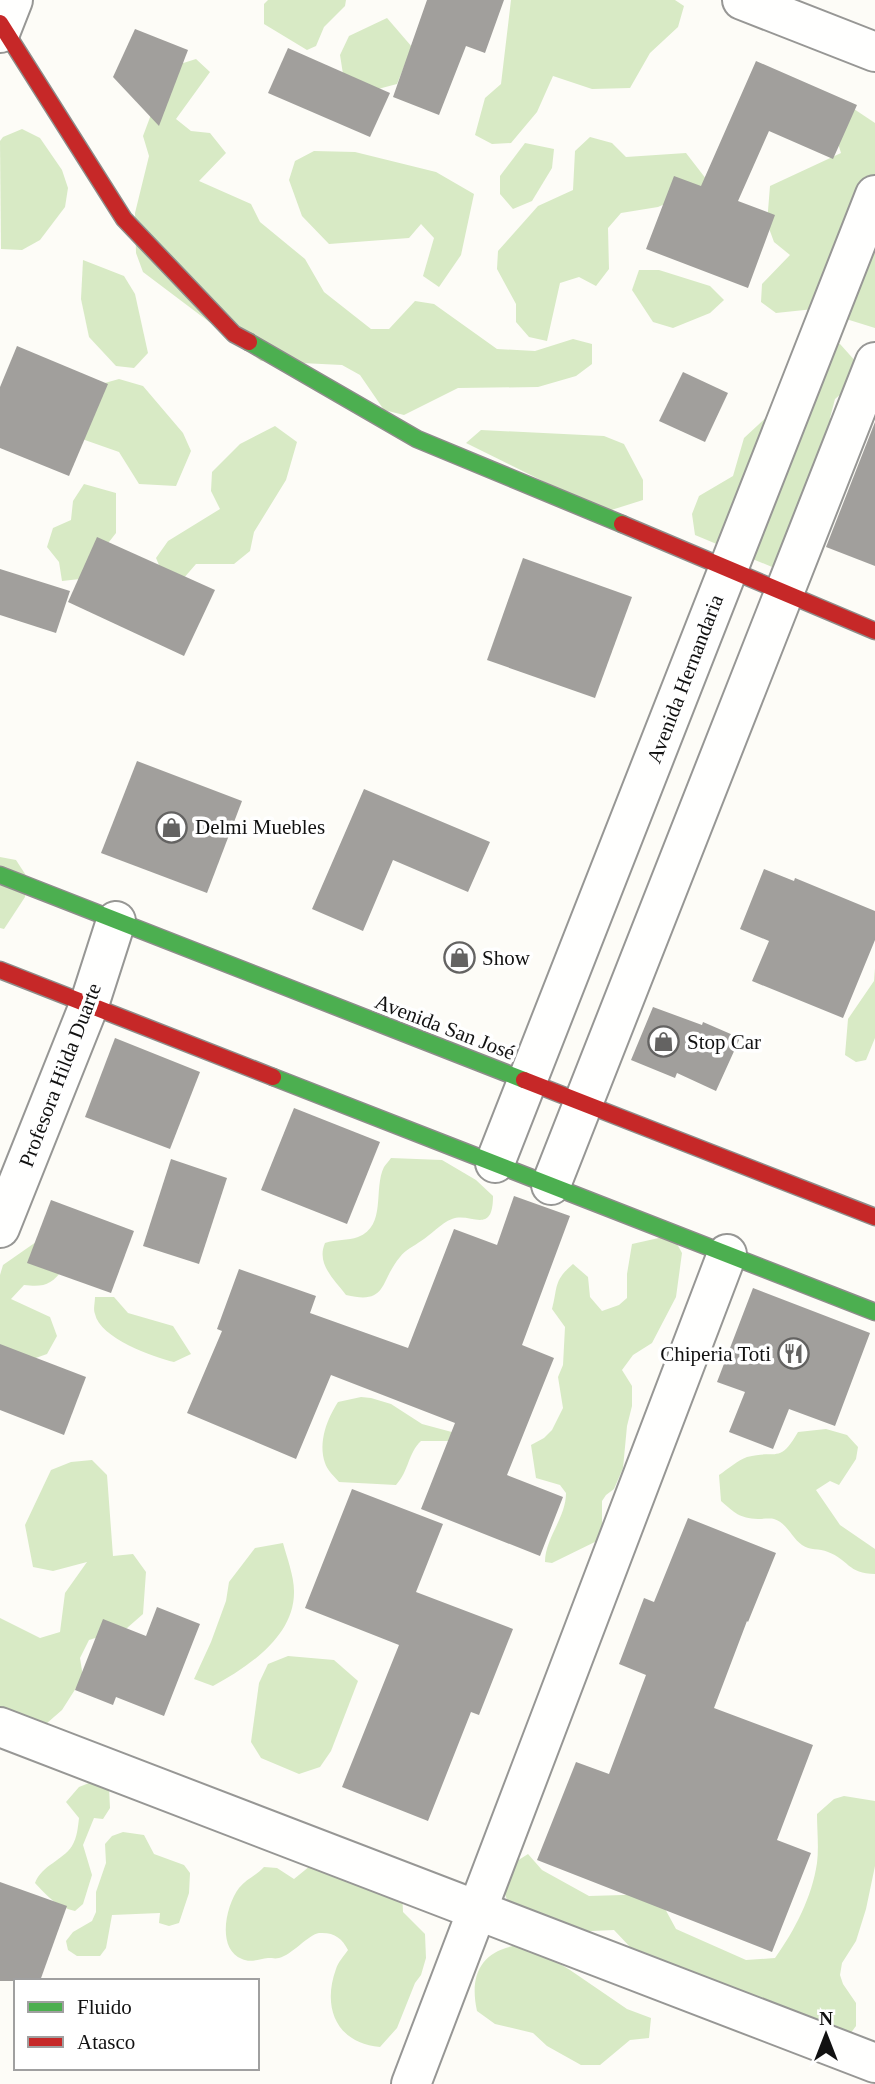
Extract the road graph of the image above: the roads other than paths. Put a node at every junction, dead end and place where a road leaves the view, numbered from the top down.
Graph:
1 (742, 0) edge
2 (4, 21) edge
3 (875, 52) edge
4 (875, 195) edge
5 (875, 362) edge
6 (729, 568) junction
7 (784, 593) junction
8 (875, 632) edge
9 (0, 876) edge
10 (116, 921) junction
11 (0, 970) edge
12 (89, 1005) junction
13 (527, 1081) junction
14 (583, 1103) junction
15 (495, 1163) junction
16 (551, 1185) junction
17 (875, 1217) edge
18 (0, 1228) edge
19 (727, 1254) junction
20 (875, 1312) edge
21 (0, 1727) edge
22 (478, 1910) junction
23 (875, 2063) edge
24 (411, 2084) edge

1 - 3 street
2 - 6 street
4 - 6 street, Avenida Hernandaria
5 - 7 street
6 - 7 street
6 - 13 street, Avenida Hernandaria
7 - 8 street
7 - 14 street
9 - 10 street, Avenida San José
10 - 12 street, Profesora Hilda Duarte
10 - 13 street, Avenida San José
11 - 12 street
12 - 15 street
12 - 18 street, Profesora Hilda Duarte
13 - 14 street, Avenida San José
13 - 15 street, Avenida Hernandaria
14 - 16 street
14 - 17 street, Avenida San José
15 - 16 street
16 - 19 street
19 - 20 street
19 - 22 street
21 - 22 street
22 - 23 street
22 - 24 street

